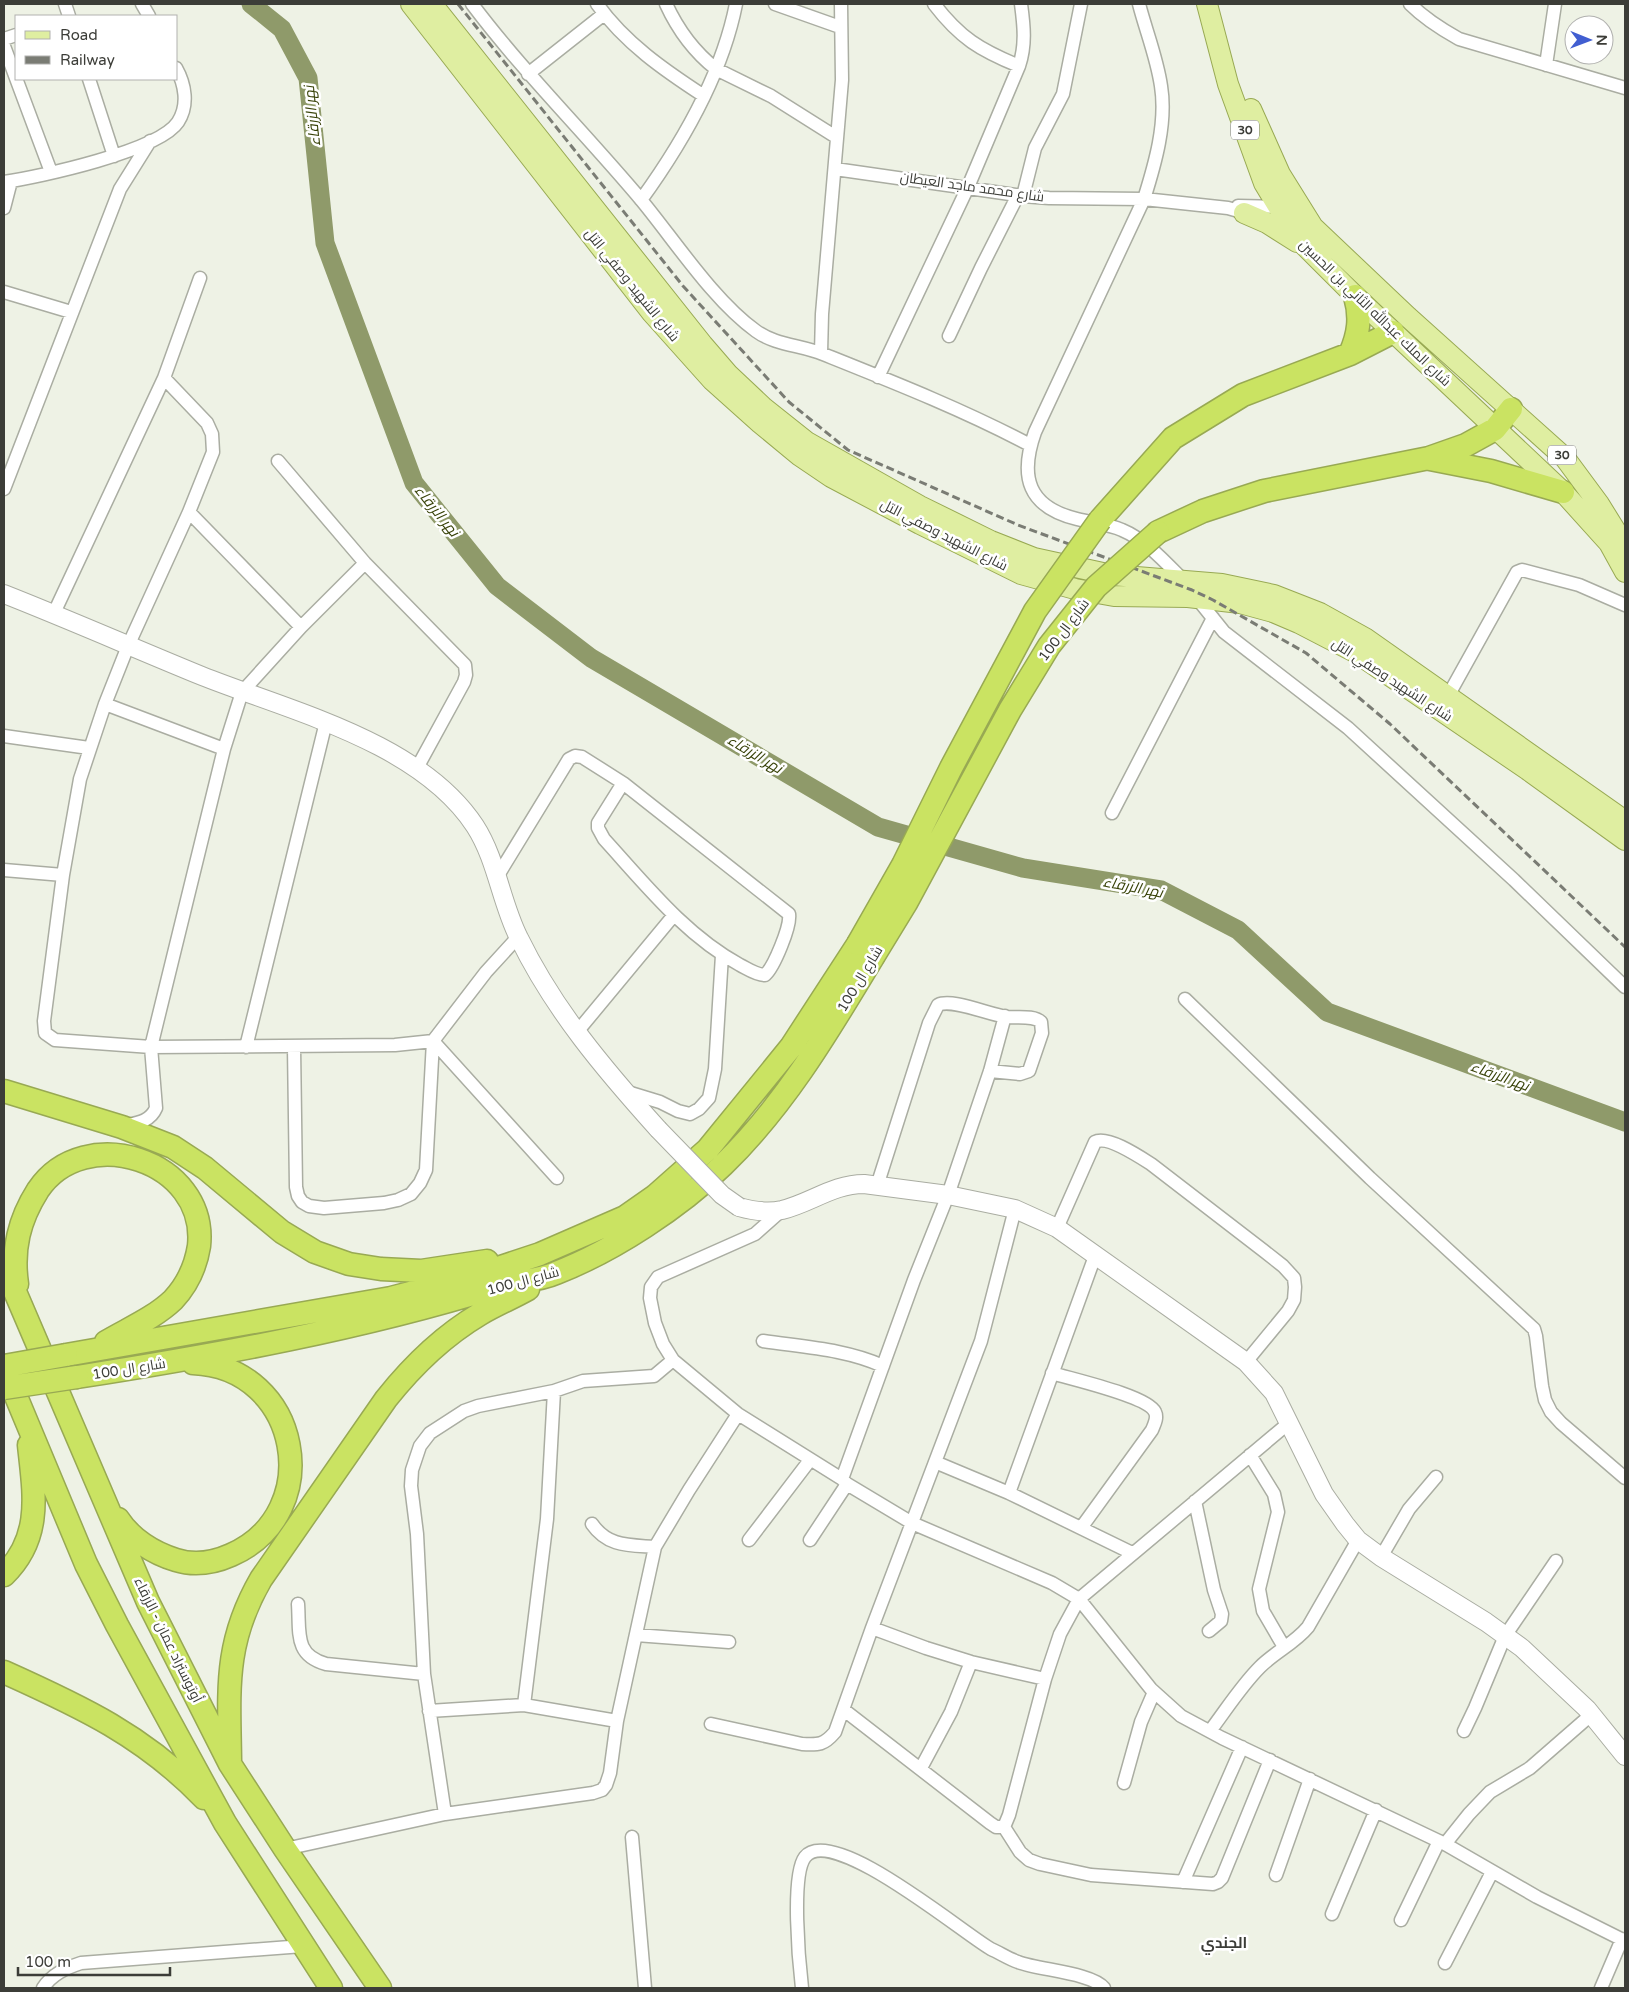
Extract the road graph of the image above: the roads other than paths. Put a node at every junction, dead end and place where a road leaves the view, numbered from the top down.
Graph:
1 (142, 4) edge
2 (411, 4) edge
3 (432, 4) edge
4 (472, 4) edge
5 (666, 4) edge
6 (736, 4) edge
7 (775, 4) edge
8 (841, 4) edge
9 (934, 4) edge
10 (1021, 4) edge
11 (1080, 4) edge
12 (1139, 4) edge
13 (1207, 4) edge
14 (1219, 4) edge
15 (1410, 4) edge
16 (1555, 4) edge
17 (600, 9) edge
18 (148, 15) edge
19 (840, 27) junction
20 (4, 46) edge
21 (1546, 64) junction
22 (1019, 66) junction
23 (716, 69) junction
24 (178, 73) edge
25 (528, 74) junction
26 (15, 75) edge
27 (17, 80) edge
28 (89, 80) edge
29 (1625, 88) edge
30 (704, 96) junction
31 (836, 137) junction
32 (150, 141) junction
33 (114, 156) junction
34 (835, 169) junction
35 (52, 172) junction
36 (8, 182) edge
37 (1264, 183) junction
38 (968, 187) junction
39 (1021, 196) junction
40 (1144, 199) junction
41 (641, 200) junction
42 (1299, 205) junction
43 (4, 208) edge
44 (1239, 209) junction
45 (1280, 211) junction
46 (1305, 247) junction
47 (200, 278) dead end
48 (4, 292) edge
49 (1355, 296) junction
50 (71, 312) junction
51 (1401, 325) junction
52 (950, 336) dead end
53 (821, 353) junction
54 (1350, 354) junction
55 (878, 377) junction
56 (164, 378) junction
57 (1511, 408) junction
58 (1495, 428) junction
59 (1030, 445) junction
60 (1429, 458) junction
61 (278, 461) dead end
62 (4, 489) edge
63 (1563, 492) junction
64 (189, 512) junction
65 (1625, 546) edge
66 (365, 564) junction
67 (1625, 572) edge
68 (1185, 581) junction
69 (4, 594) edge
70 (1197, 598) junction
71 (1625, 606) edge
72 (54, 613) junction
73 (1213, 618) junction
74 (301, 627) junction
75 (128, 646) junction
76 (242, 692) junction
77 (1448, 696) junction
78 (105, 704) junction
79 (326, 722) junction
80 (4, 736) edge
81 (90, 748) junction
82 (224, 749) junction
83 (417, 768) junction
84 (623, 783) junction
85 (1112, 813) dead end
86 (1625, 822) edge
87 (1625, 840) edge
88 (4, 870) edge
89 (63, 876) junction
90 (497, 877) junction
91 (674, 915) junction
92 (518, 937) junction
93 (866, 950) junction
94 (722, 955) junction
95 (1625, 987) edge
96 (1185, 999) dead end
97 (1005, 1016) junction
98 (577, 1032) junction
99 (433, 1041) junction
100 (151, 1047) junction
101 (246, 1047) junction
102 (294, 1047) junction
103 (990, 1071) junction
104 (4, 1091) edge
105 (624, 1091) junction
106 (122, 1127) junction
107 (557, 1178) dead end
108 (877, 1186) junction
109 (948, 1195) junction
110 (1015, 1209) junction
111 (782, 1210) junction
112 (1057, 1228) junction
113 (540, 1254) junction
114 (1095, 1256) junction
115 (4, 1266) edge
116 (554, 1274) junction
117 (19, 1302) junction
118 (764, 1341) dead end
119 (91, 1350) junction
120 (674, 1360) junction
121 (172, 1362) junction
122 (1246, 1362) junction
123 (4, 1366) edge
124 (883, 1366) junction
125 (1052, 1373) junction
126 (4, 1388) edge
127 (554, 1391) junction
128 (738, 1414) junction
129 (1290, 1422) junction
130 (27, 1424) junction
131 (1250, 1455) junction
132 (810, 1460) junction
133 (935, 1462) junction
134 (1436, 1477) dead end
135 (1625, 1478) edge
136 (844, 1482) junction
137 (97, 1485) junction
138 (1009, 1493) junction
139 (1195, 1501) junction
140 (592, 1524) dead end
141 (912, 1524) junction
142 (1081, 1528) junction
143 (749, 1540) dead end
144 (810, 1540) dead end
145 (1358, 1540) junction
146 (656, 1547) junction
147 (1132, 1553) junction
148 (1381, 1557) junction
149 (1556, 1561) dead end
150 (4, 1575) edge
151 (1079, 1599) junction
152 (298, 1604) dead end
153 (872, 1628) junction
154 (1209, 1631) dead end
155 (636, 1634) junction
156 (1505, 1636) junction
157 (729, 1642) dead end
158 (1284, 1647) junction
159 (971, 1662) junction
160 (4, 1672) edge
161 (424, 1674) junction
162 (1045, 1679) junction
163 (1154, 1692) junction
164 (524, 1705) junction
165 (844, 1710) junction
166 (430, 1711) junction
167 (1592, 1714) junction
168 (617, 1721) junction
169 (711, 1724) dead end
170 (1210, 1731) junction
171 (1464, 1731) dead end
172 (1242, 1747) junction
173 (1625, 1756) edge
174 (1270, 1760) junction
175 (230, 1764) junction
176 (921, 1768) junction
177 (1310, 1779) junction
178 (1124, 1783) dead end
179 (1376, 1810) junction
180 (445, 1814) junction
181 (225, 1823) junction
182 (1004, 1827) junction
183 (632, 1837) dead end
184 (1442, 1842) junction
185 (285, 1849) junction
186 (1492, 1872) junction
187 (1276, 1875) dead end
188 (1183, 1882) junction
189 (1332, 1914) dead end
190 (1400, 1920) dead end
191 (1624, 1940) edge
192 (303, 1946) junction
193 (1445, 1963) dead end
194 (43, 1988) edge
195 (331, 1988) edge
196 (380, 1988) edge
197 (646, 1988) edge
198 (802, 1988) edge
199 (1104, 1988) edge
200 (1601, 1988) edge

1 - 18 street
2 - 70 main road, شارع الشهيد وصفي التل
3 - 68 main road, شارع الشهيد وصفي التل
4 - 25 street
5 - 23 street
6 - 23 street
7 - 19 street
8 - 19 street
9 - 22 street
10 - 22 street
11 - 39 street
12 - 40 street
13 - 37 main road, شارع الملك عبدالله الثاني بن الحسين / 30
14 - 42 main road, شارع الملك عبدالله الثاني بن الحسين / 30
15 - 21 street
16 - 21 street
17 - 25 street
17 - 30 street
19 - 31 street
20 - 26 street
21 - 29 street
22 - 38 street
23 - 30 street
23 - 31 street
24 - 32 street
25 - 41 street
27 - 35 street
28 - 33 street
30 - 41 street
31 - 34 street
32 - 33 street
32 - 50 street
33 - 35 street
34 - 38 street, شارع محمد ماجد العيطان
34 - 53 street
35 - 36 street
36 - 43 street
37 - 44 main road
37 - 45 main road, شارع الملك عبدالله الثاني بن الحسين / 30
38 - 39 street, شارع محمد ماجد العيطان
38 - 55 street
39 - 40 street, شارع محمد ماجد العيطان
39 - 52 street
40 - 44 street, شارع محمد ماجد العيطان
40 - 59 street
41 - 53 street
42 - 45 street, شارع محمد ماجد العيطان
42 - 51 main road, شارع الملك عبدالله الثاني بن الحسين / 30
44 - 45 street, شارع محمد ماجد العيطان
44 - 46 main road
45 - 46 main road, شارع الملك عبدالله الثاني بن الحسين / 30
46 - 49 main road, شارع الملك عبدالله الثاني بن الحسين / 30
47 - 56 street
48 - 50 street
49 - 51 main road, شارع الملك عبدالله الثاني بن الحسين / 30
49 - 54 highway
50 - 62 street
51 - 54 highway, شارع ال 100
51 - 57 main road, شارع الملك عبدالله الثاني بن الحسين / 30
51 - 58 main road, شارع الملك عبدالله الثاني بن الحسين / 30
53 - 55 street
54 - 93 highway, شارع ال 100, bridge
55 - 59 street
56 - 64 street
56 - 72 street
57 - 58 highway, شارع ال 100
57 - 65 main road, شارع الملك عبدالله الثاني بن الحسين / 30
58 - 60 highway, شارع ال 100
58 - 63 main road, شارع الملك عبدالله الثاني بن الحسين / 30
59 - 68 street
60 - 63 highway
60 - 93 highway, شارع ال 100, bridge
61 - 66 street
63 - 67 main road, شارع الملك عبدالله الثاني بن الحسين / 30
64 - 74 street
64 - 75 street
66 - 74 street
66 - 83 street
68 - 70 street
68 - 77 main road, شارع الشهيد وصفي التل
69 - 72 street
70 - 73 street
70 - 87 main road, شارع الشهيد وصفي التل
71 - 77 street
72 - 75 street
73 - 85 street
73 - 95 street
74 - 76 street
75 - 76 street
75 - 78 street
76 - 79 street
76 - 82 street
77 - 86 main road, شارع الشهيد وصفي التل
78 - 81 street
78 - 82 street
79 - 83 street
79 - 101 street
80 - 81 street
81 - 89 street
82 - 100 street
83 - 90 street
84 - 90 street
84 - 91 street
84 - 94 street
88 - 89 street
89 - 100 street
90 - 92 street
91 - 94 street
91 - 98 street
92 - 98 street
92 - 99 street
93 - 113 highway, شارع ال 100
93 - 116 highway, شارع ال 100
94 - 105 street
96 - 135 street
97 - 103 street
97 - 103 street
97 - 108 street
98 - 105 street
99 - 102 street
99 - 102 street
99 - 107 street
100 - 101 street
100 - 106 street
101 - 102 street
103 - 109 street
104 - 106 highway
105 - 111 street, bridge
106 - 113 highway
108 - 109 street
108 - 111 street
109 - 110 street
109 - 124 street
110 - 112 street
110 - 133 street
111 - 120 street
112 - 114 street
112 - 122 street
113 - 119 highway, شارع ال 100
114 - 122 street
114 - 125 street
115 - 117 highway, أوتوستراد عمان - الزرقاء
116 - 121 highway, شارع ال 100
116 - 175 highway
117 - 119 highway
117 - 137 highway, أوتوستراد عمان - الزرقاء
118 - 124 street
119 - 123 highway, شارع ال 100, bridge
120 - 127 street
120 - 128 street
121 - 126 highway, شارع ال 100, bridge
121 - 137 highway
122 - 129 street
123 - 130 highway
124 - 136 street
125 - 138 street
125 - 142 street
127 - 161 street
127 - 164 street
128 - 132 street
128 - 146 street
129 - 131 street
129 - 145 street
130 - 150 highway
130 - 181 highway
131 - 139 street
131 - 158 street
132 - 136 street
132 - 143 street
133 - 138 street
133 - 141 street
134 - 148 street
136 - 141 street
136 - 144 street
137 - 175 highway, أوتوستراد عمان - الزرقاء
138 - 142 street
139 - 147 street
139 - 154 street
140 - 146 street
141 - 151 street
141 - 153 street
142 - 147 street
145 - 148 street
145 - 158 street
146 - 155 street
147 - 151 street
148 - 156 street
149 - 156 street
151 - 162 street
151 - 163 street
152 - 161 street
153 - 159 street
153 - 165 street
155 - 157 street
155 - 168 street
156 - 167 street
156 - 171 street
158 - 170 street
159 - 162 street
159 - 176 street
160 - 181 highway
161 - 166 street
162 - 182 street
163 - 170 street
163 - 178 street
164 - 166 street
164 - 168 street
165 - 169 street
165 - 176 street
166 - 180 street
167 - 173 street
167 - 184 street
168 - 180 street
170 - 172 street
172 - 174 street
172 - 188 street
174 - 177 street
174 - 188 street
175 - 185 highway, أوتوستراد عمان - الزرقاء
176 - 182 street
177 - 179 street
177 - 187 street
179 - 184 street
179 - 189 street
180 - 185 street
181 - 192 highway
182 - 188 street
183 - 197 street
184 - 186 street
184 - 190 street
185 - 196 highway, أوتوستراد عمان - الزرقاء
186 - 191 street
186 - 193 street
191 - 200 street
192 - 194 street
192 - 195 highway
198 - 199 street

